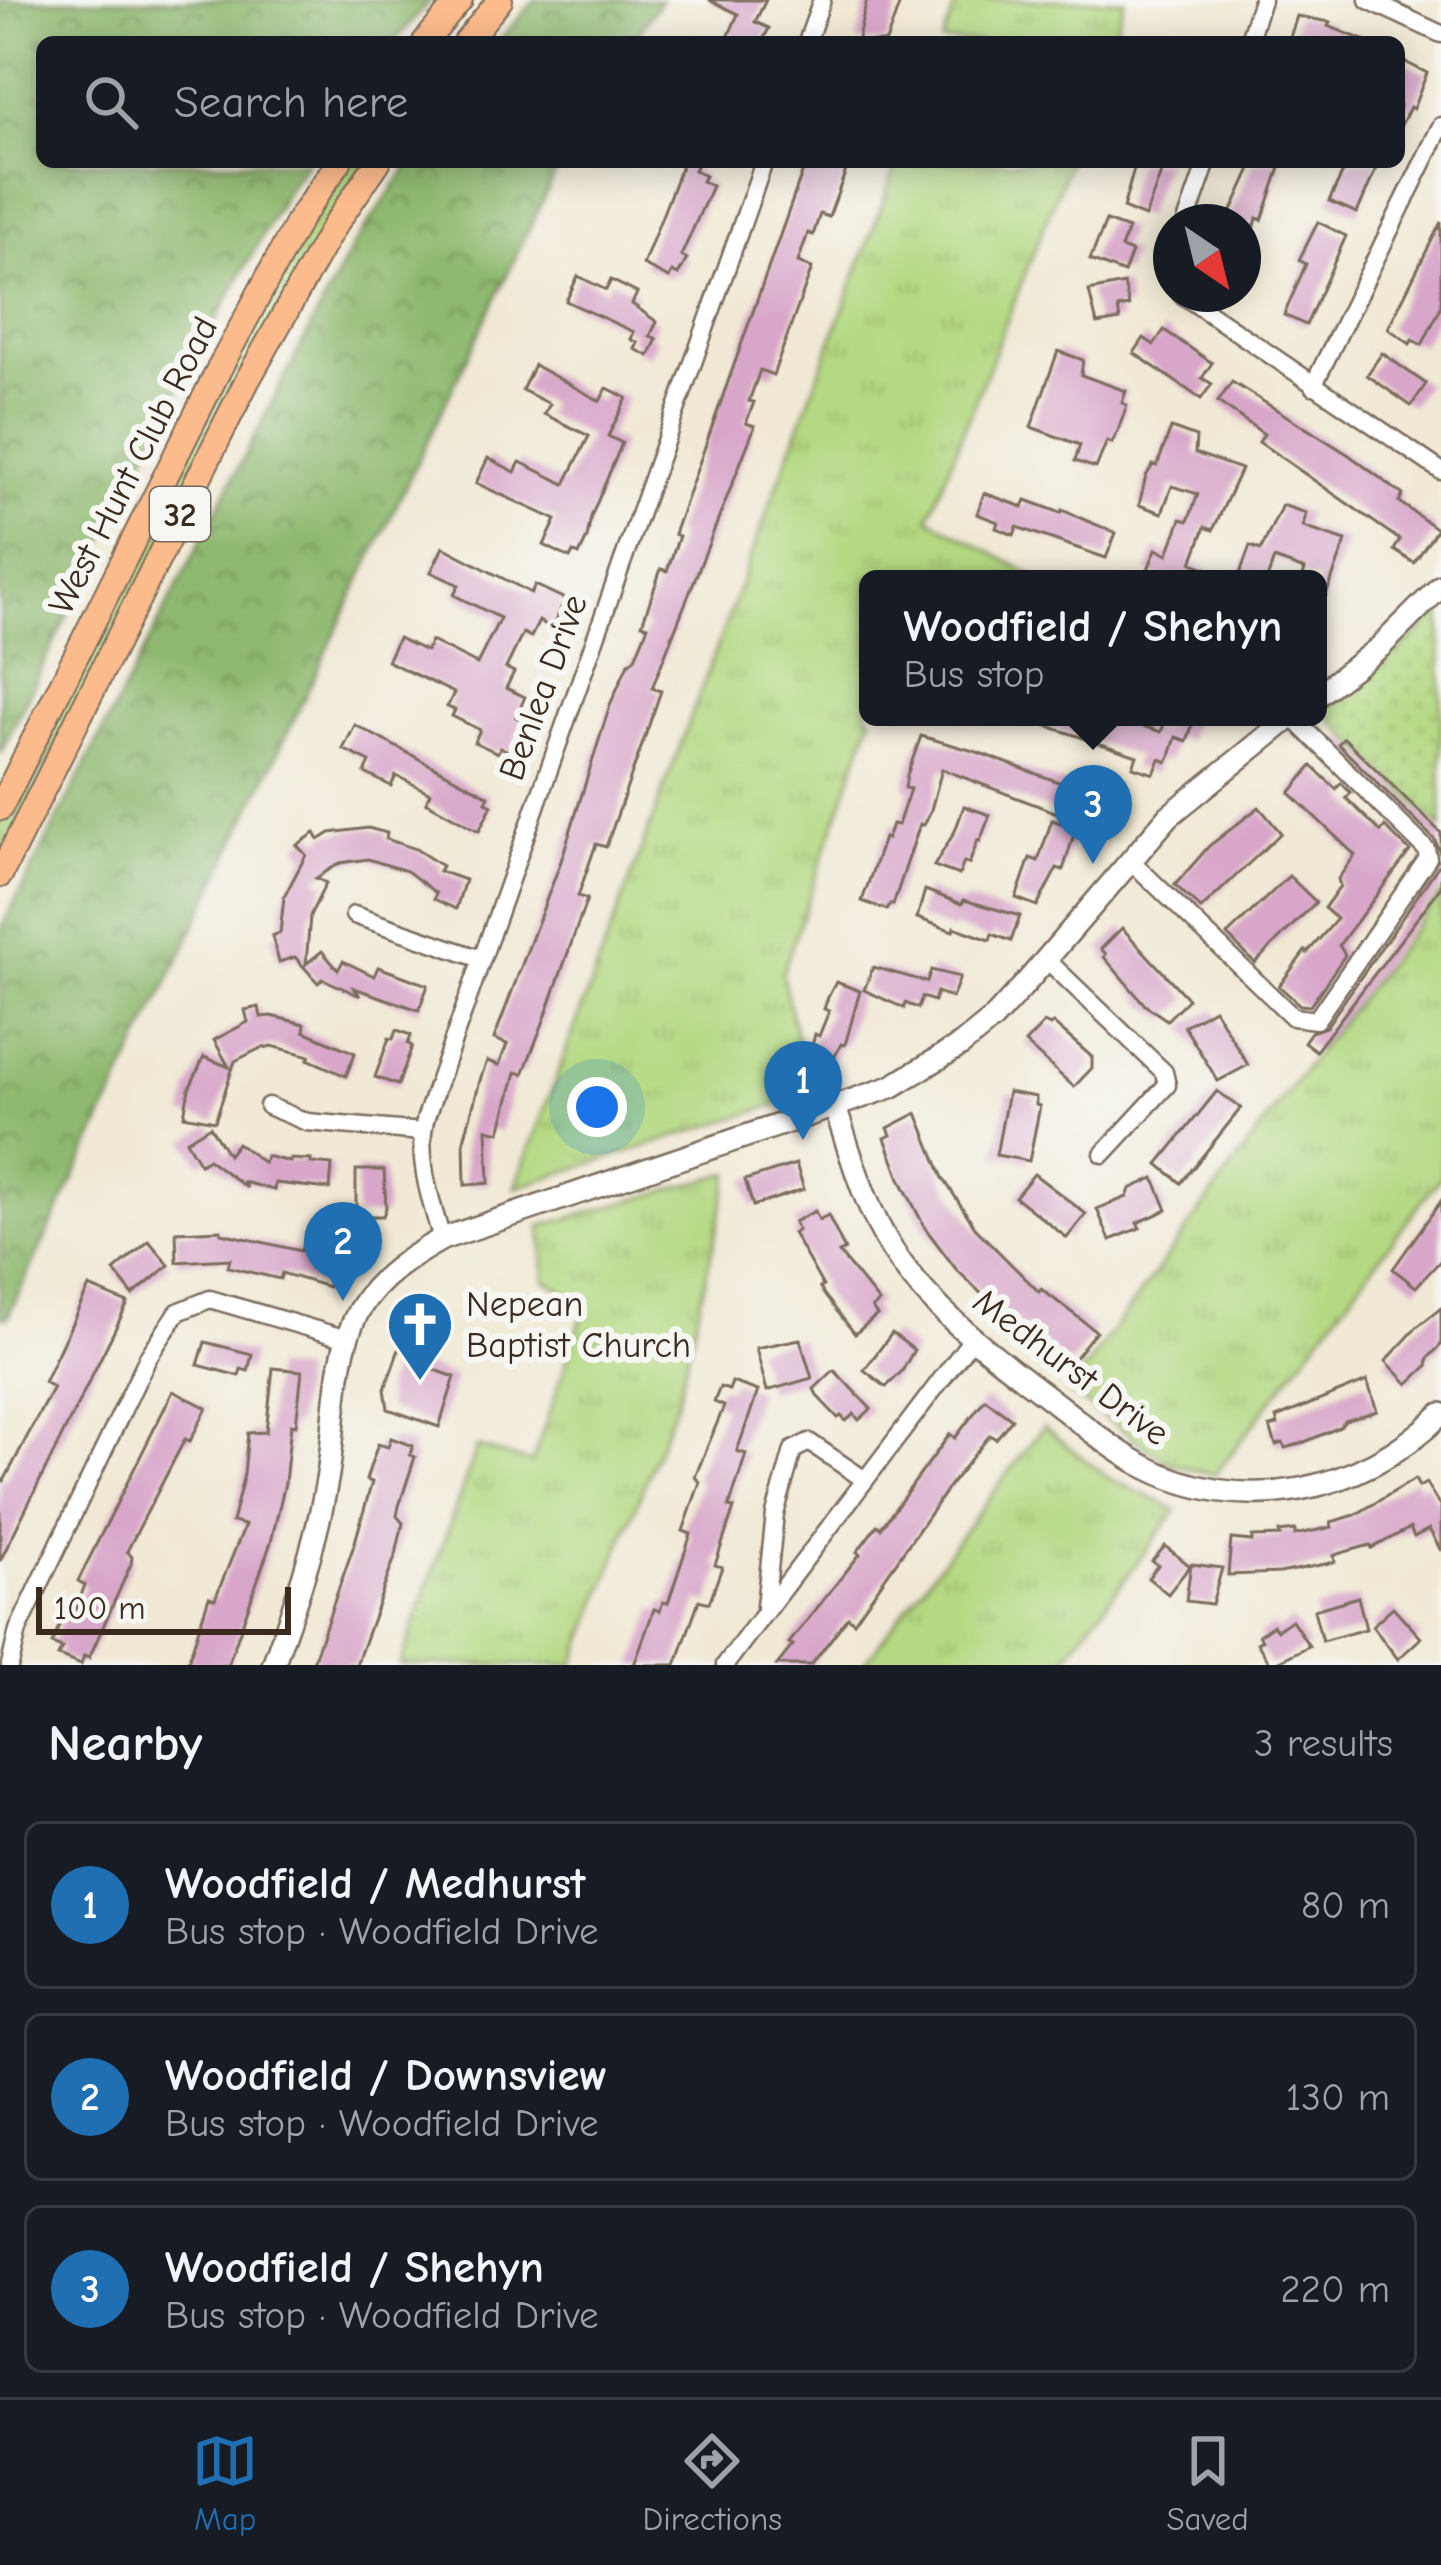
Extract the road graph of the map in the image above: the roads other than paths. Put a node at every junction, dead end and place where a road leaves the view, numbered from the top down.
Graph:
1 (460, 0) edge
2 (500, 0) edge
3 (822, 0) edge
4 (1262, 0) edge
5 (1367, 0) edge
6 (1441, 34) edge
7 (430, 36) edge
8 (471, 36) edge
9 (809, 36) edge
10 (1250, 36) edge
11 (1441, 126) edge
12 (335, 168) edge
13 (374, 168) edge
14 (762, 168) edge
15 (1205, 168) edge
16 (1192, 204) edge
17 (1207, 312) edge
18 (1313, 386) junction
19 (1441, 471) edge
20 (1441, 586) edge
21 (1327, 688) edge
22 (1281, 726) edge
23 (1301, 726) edge
24 (0, 808) edge
25 (1129, 860) junction
26 (0, 875) edge
27 (354, 916) dead end
28 (481, 959) junction
29 (1046, 959) junction
30 (268, 1106) dead end
31 (835, 1107) junction
32 (422, 1132) junction
33 (1103, 1154) dead end
34 (442, 1239) junction
35 (347, 1339) junction
36 (972, 1339) junction
37 (1437, 1426) edge
38 (866, 1480) junction
39 (765, 1610) junction
40 (10, 1665) edge
41 (273, 1665) edge
42 (725, 1665) edge

1 - 7 main road
2 - 8 main road
3 - 9 street
4 - 10 street
5 - 6 street
11 - 18 street
12 - 24 main road, West Hunt Club Road / 32
13 - 26 main road, West Hunt Club Road / 32
14 - 28 street, Benlea Drive
15 - 16 street
17 - 18 street
18 - 19 street
20 - 21 street
22 - 25 street
23 - 25 street
25 - 29 street
27 - 28 street
28 - 32 street, Benlea Drive
29 - 31 street
29 - 33 street
30 - 32 street
31 - 34 street
31 - 36 street, Medhurst Drive
32 - 34 street, Benlea Drive
34 - 35 street
35 - 40 street
35 - 41 street
36 - 37 street, Medhurst Drive
36 - 38 street
38 - 39 street
38 - 39 street
39 - 42 street

